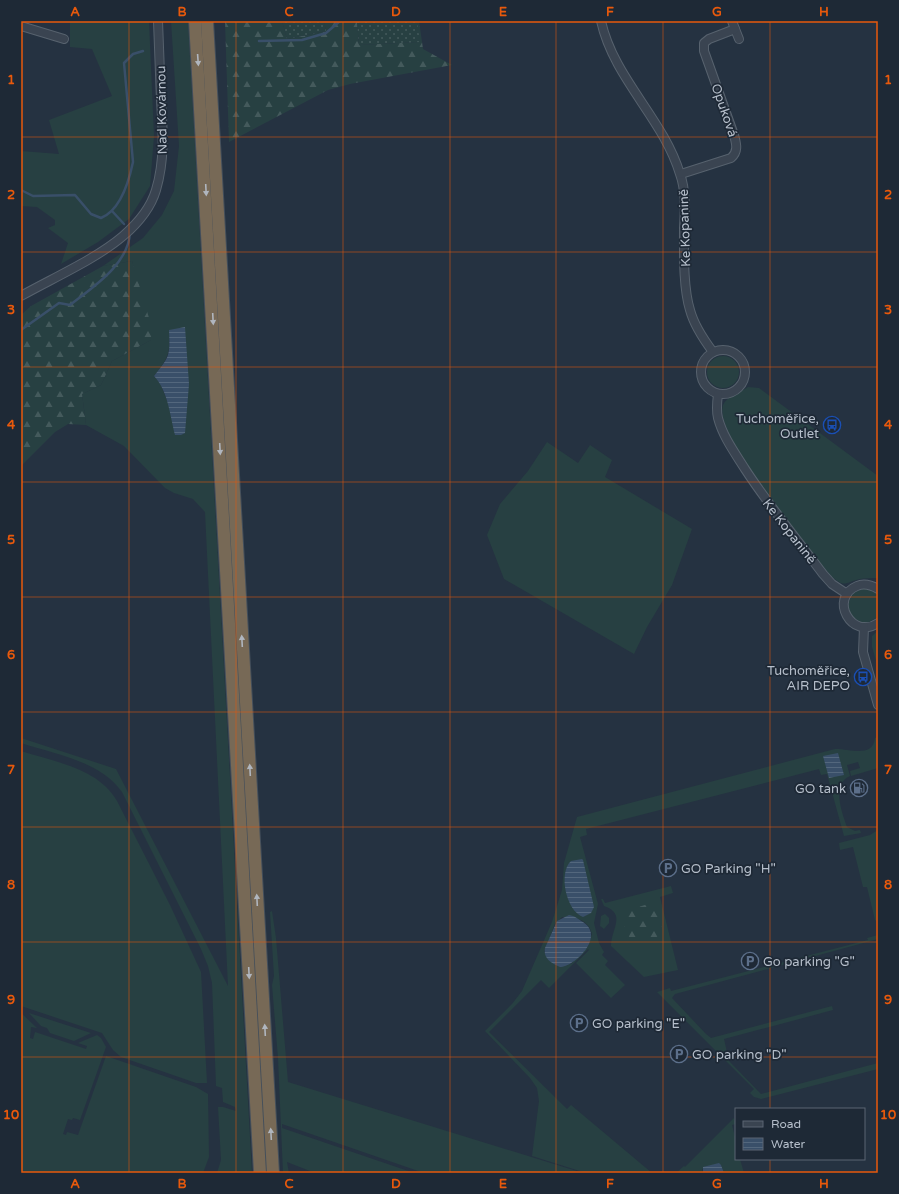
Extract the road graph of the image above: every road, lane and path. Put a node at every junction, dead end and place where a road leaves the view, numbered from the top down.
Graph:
1 (158, 21) edge
2 (196, 21) edge
3 (207, 21) edge
4 (601, 21) edge
5 (733, 25) edge
6 (21, 26) edge
7 (64, 39) dead end
8 (739, 39) dead end
9 (681, 174) junction
10 (21, 296) edge
11 (713, 352) junction
12 (718, 394) junction
13 (878, 589) edge
14 (847, 594) junction
15 (878, 623) edge
16 (864, 628) junction
17 (878, 705) edge
18 (260, 1173) edge
19 (273, 1173) edge

1 - 10 street, Nad Kovárnou
2 -> 18 highway
19 -> 3 highway
4 - 9 street, Ke Kopanině
5 - 8 street, Opuková
5 - 9 street, Opuková
6 - 7 street
9 - 11 street, Ke Kopanině
11 - 12 street
11 - 12 street
12 - 14 street, Ke Kopanině
13 - 14 street
14 - 16 street
15 - 16 street
16 - 17 street

